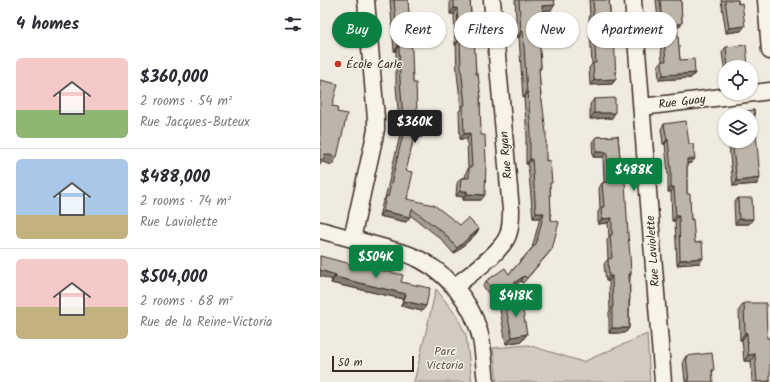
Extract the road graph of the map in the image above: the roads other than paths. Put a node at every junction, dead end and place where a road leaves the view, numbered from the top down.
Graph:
1 (366, 0) edge
2 (492, 0) edge
3 (633, 0) edge
4 (766, 0) edge
5 (770, 51) edge
6 (770, 91) edge
7 (642, 107) junction
8 (320, 230) edge
9 (352, 239) junction
10 (454, 287) junction
11 (486, 382) edge
12 (663, 382) edge

1 - 9 street
2 - 10 street, Rue Ryan
3 - 7 street, Rue Laviolette
4 - 5 street
6 - 7 street, Rue Guay
7 - 12 street, Rue Laviolette
8 - 9 street
9 - 10 street
10 - 11 street

